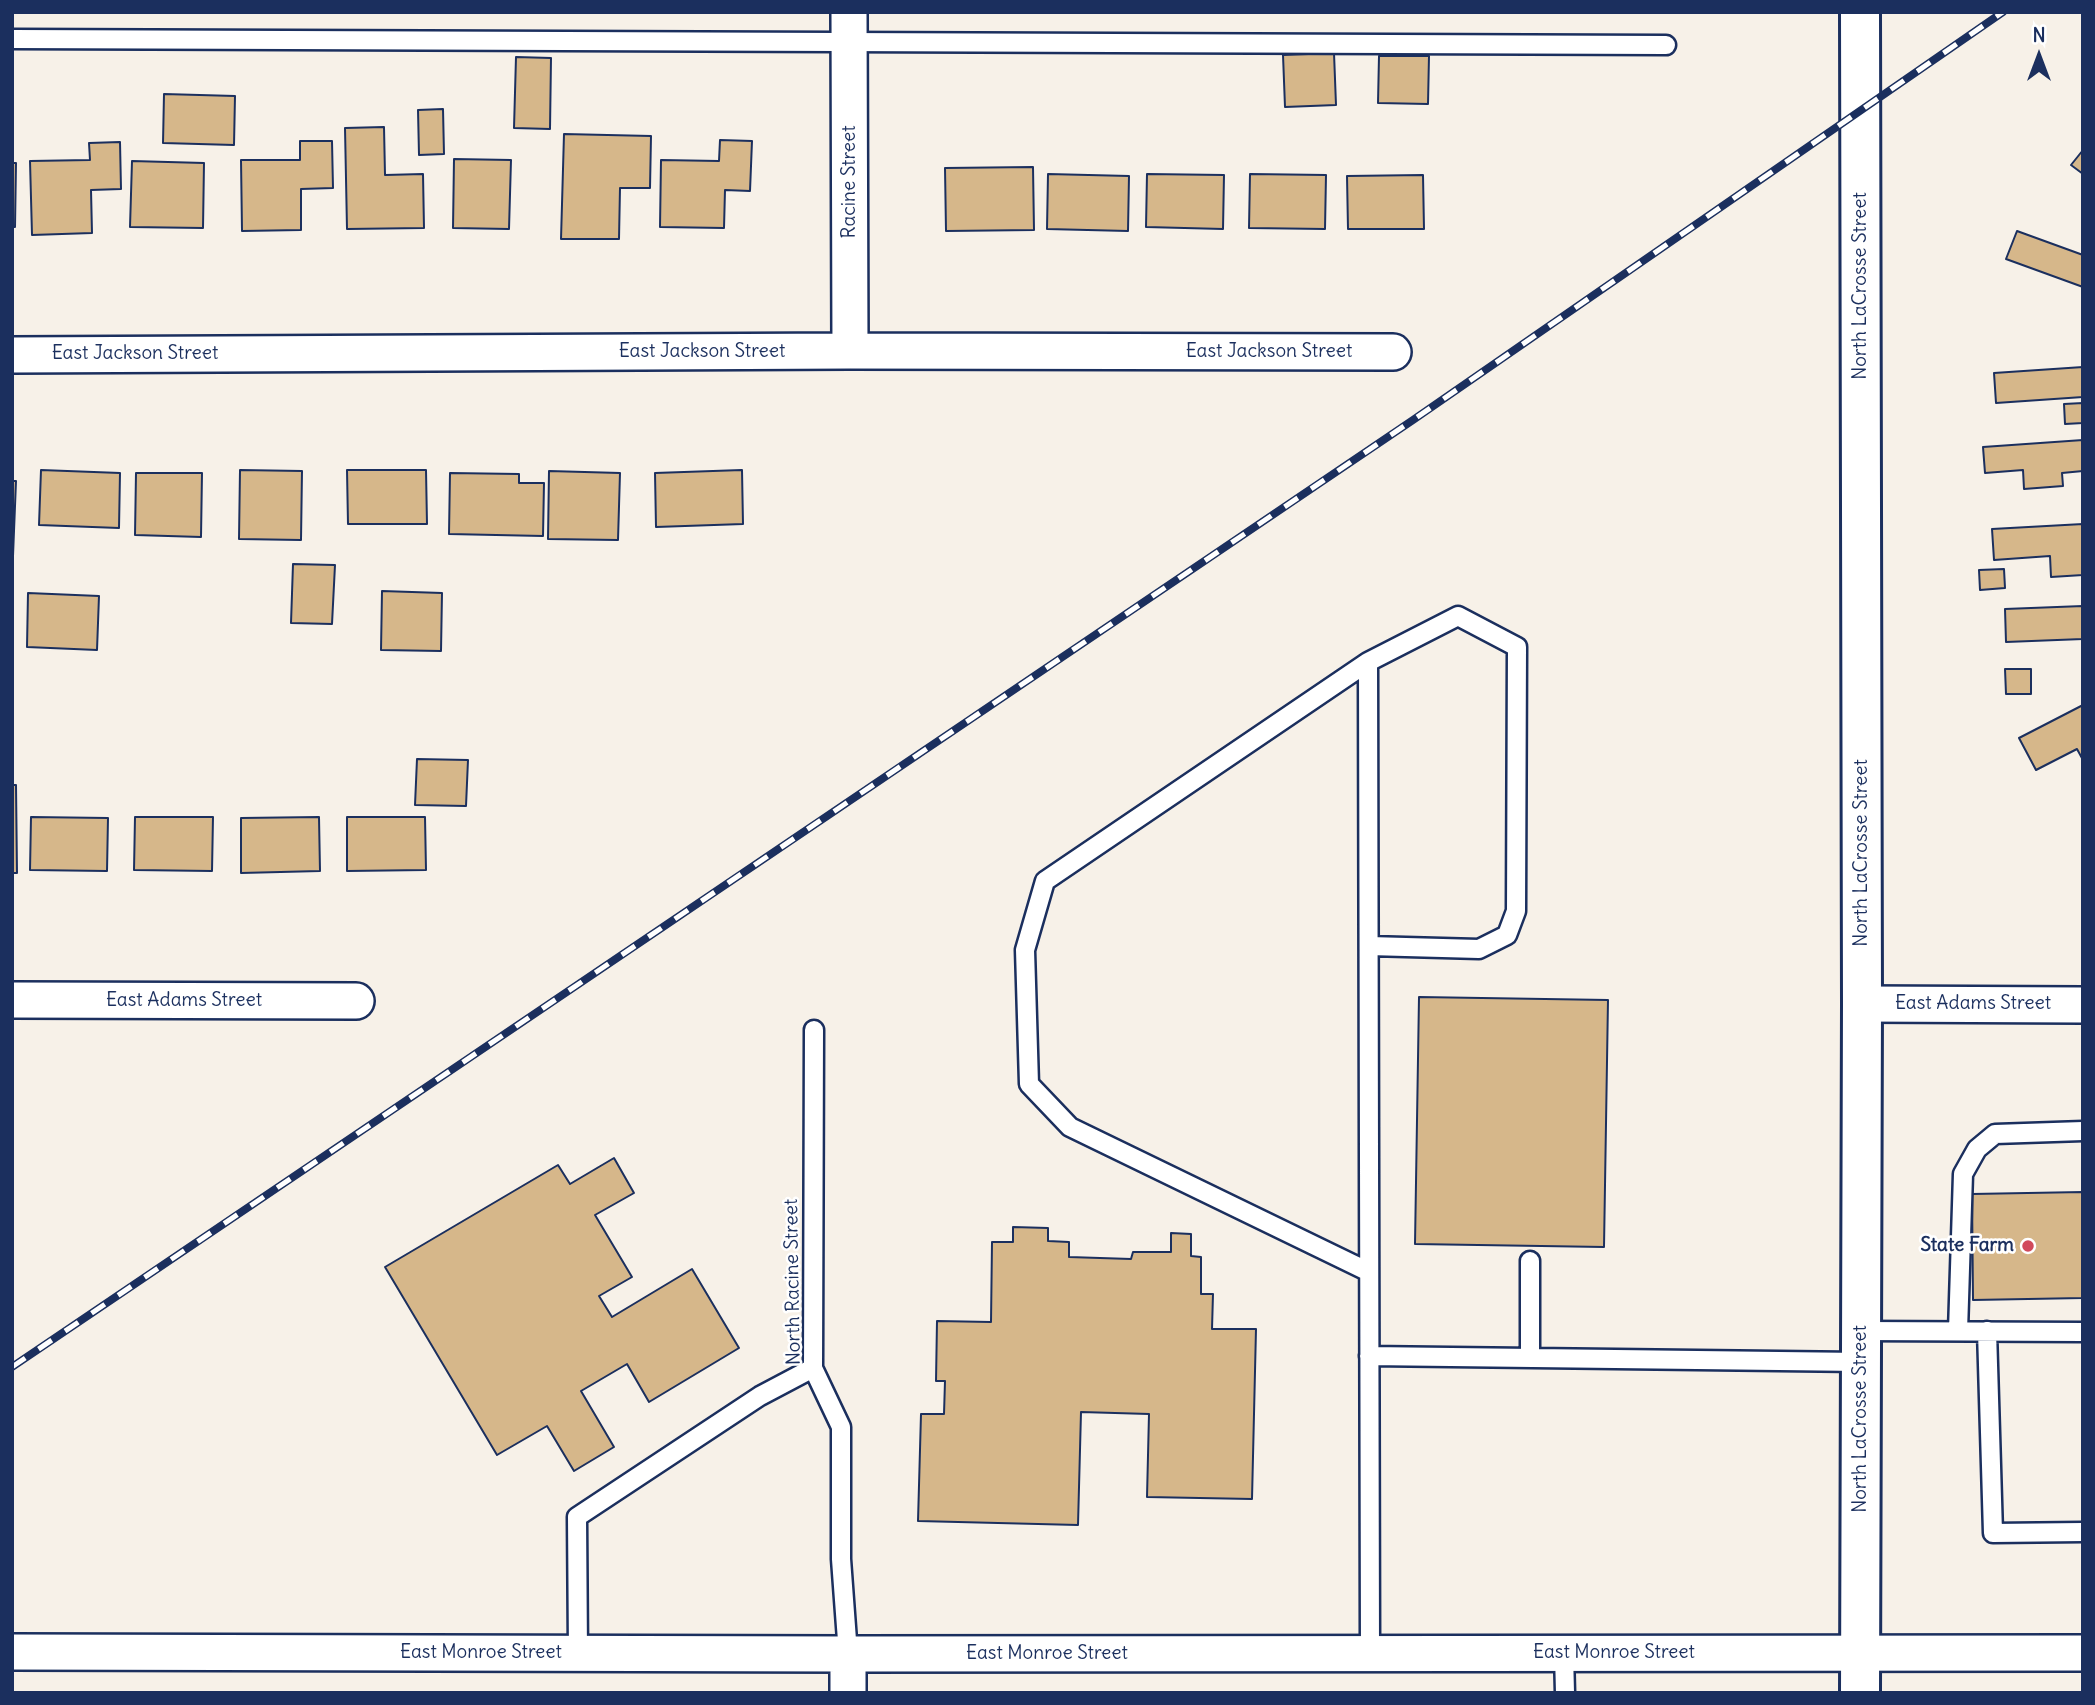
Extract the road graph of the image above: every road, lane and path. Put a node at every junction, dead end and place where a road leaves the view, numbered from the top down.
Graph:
1 (1860, 12) edge
2 (849, 27) edge
3 (12, 39) edge
4 (1666, 45) dead end
5 (850, 351) junction
6 (1392, 352) dead end
7 (12, 355) edge
8 (1368, 662) junction
9 (1369, 946) junction
10 (12, 1000) edge
11 (356, 1002) dead end
12 (1862, 1004) junction
13 (2083, 1005) edge
14 (814, 1030) dead end
15 (2083, 1131) edge
16 (1530, 1261) dead end
17 (1370, 1272) junction
18 (1958, 1331) junction
19 (1987, 1331) junction
20 (2083, 1332) edge
21 (1861, 1347) junction
22 (1370, 1356) junction
23 (1530, 1358) junction
24 (813, 1368) junction
25 (2083, 1532) edge
26 (12, 1652) edge
27 (578, 1653) junction
28 (1370, 1653) junction
29 (1564, 1653) junction
30 (1860, 1653) junction
31 (2083, 1653) edge
32 (848, 1654) junction
33 (848, 1693) edge
34 (1565, 1693) edge
35 (1860, 1693) edge

1 - 12 main road, North LaCrosse Street
2 - 3 lane
2 - 4 lane
2 - 5 street, Racine Street
5 - 6 street, East Jackson Street
5 - 7 street, East Jackson Street
8 - 9 lane
8 - 9 lane
8 - 17 lane
9 - 17 lane
10 - 11 street, East Adams Street
12 - 13 street, East Adams Street
12 - 21 main road, North LaCrosse Street
14 - 24 lane, North Racine Street
15 - 18 lane
16 - 23 lane
17 - 22 lane
18 - 19 lane
18 - 21 lane
19 - 20 lane
19 - 25 lane
21 - 23 lane
21 - 30 main road, North LaCrosse Street
22 - 23 lane
22 - 28 lane
24 - 27 lane
24 - 32 lane, North Racine Street
26 - 27 street, East Monroe Street
27 - 32 street, East Monroe Street
28 - 29 street, East Monroe Street
28 - 32 street, East Monroe Street
29 - 30 street, East Monroe Street
29 - 34 lane
30 - 31 street, East Monroe Street
30 - 35 main road, North LaCrosse Street
32 - 33 street

